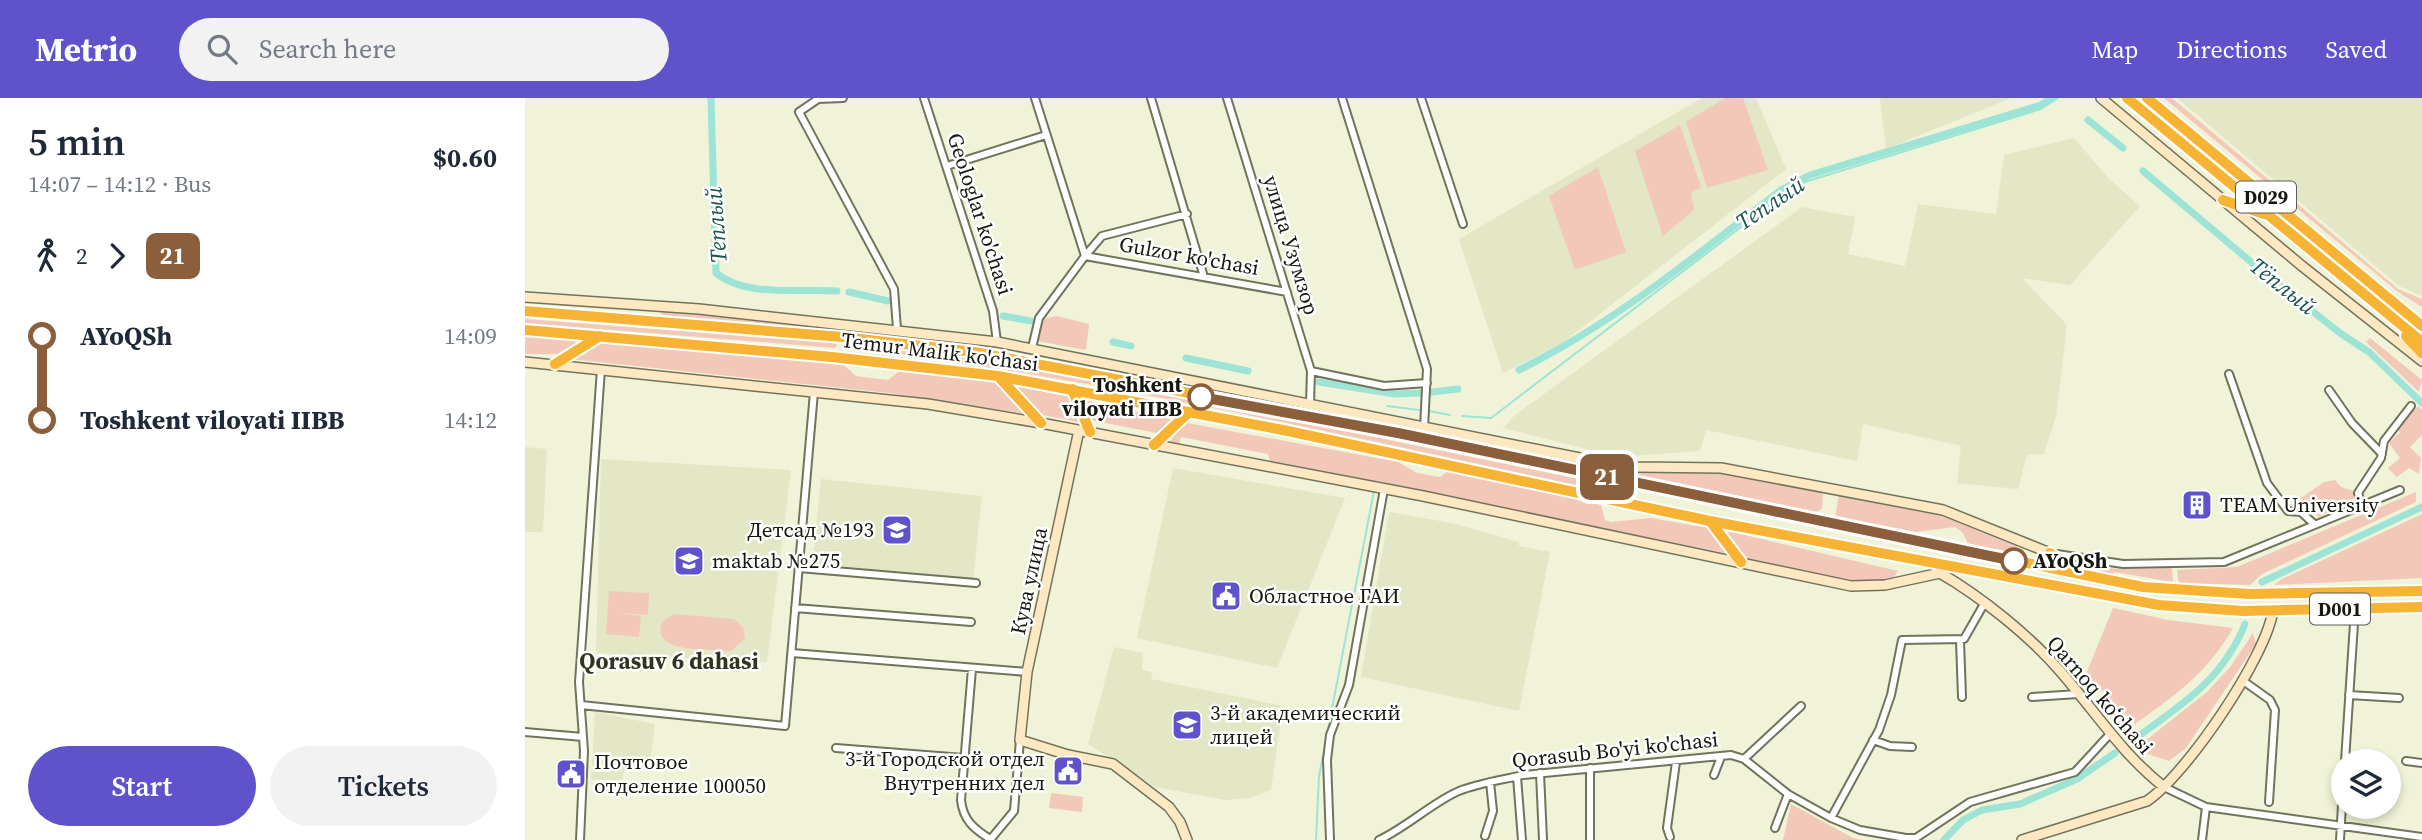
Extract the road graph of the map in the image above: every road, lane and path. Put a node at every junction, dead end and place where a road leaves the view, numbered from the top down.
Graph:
1 (818, 98) edge
2 (843, 98) edge
3 (924, 98) edge
4 (1035, 98) edge
5 (1151, 98) edge
6 (1227, 98) edge
7 (1342, 98) edge
8 (1420, 98) edge
9 (2101, 98) edge
10 (2127, 98) edge
11 (2147, 98) edge
12 (1046, 135) junction
13 (947, 166) junction
14 (2223, 201) junction
15 (1187, 214) junction
16 (2269, 216) junction
17 (1463, 224) dead end
18 (1085, 256) junction
19 (1205, 277) junction
20 (1286, 292) junction
21 (2386, 296) junction
22 (525, 297) edge
23 (2378, 306) junction
24 (525, 311) edge
25 (2422, 320) edge
26 (2422, 326) edge
27 (897, 329) junction
28 (525, 330) edge
29 (601, 336) junction
30 (846, 337) junction
31 (997, 342) junction
32 (2422, 342) edge
33 (1033, 348) junction
34 (2422, 353) edge
35 (844, 359) junction
36 (2422, 361) edge
37 (525, 362) edge
38 (555, 364) junction
39 (601, 369) junction
40 (1311, 371) junction
41 (2229, 374) dead end
42 (998, 376) junction
43 (1427, 383) junction
44 (1072, 388) junction
45 (2329, 390) dead end
46 (814, 392) junction
47 (1310, 404) junction
48 (2410, 406) dead end
49 (1189, 412) junction
50 (1041, 423) junction
51 (1405, 424) junction
52 (1425, 428) junction
53 (1085, 431) junction
54 (1393, 432) junction
55 (1154, 445) junction
56 (1517, 446) junction
57 (2382, 454) junction
58 (1530, 461) junction
59 (1630, 482) junction
60 (1384, 489) junction
61 (2400, 489) dead end
62 (1629, 504) junction
63 (2362, 505) junction
64 (1710, 521) junction
65 (2314, 524) junction
66 (1945, 547) junction
67 (2050, 552) junction
68 (1741, 562) junction
69 (799, 568) junction
70 (1940, 568) junction
71 (2077, 574) junction
72 (976, 583) dead end
73 (2422, 591) edge
74 (1984, 604) junction
75 (2422, 607) edge
76 (795, 608) junction
77 (2355, 608) junction
78 (2273, 610) junction
79 (971, 622) dead end
80 (1960, 641) junction
81 (792, 653) junction
82 (972, 669) junction
83 (1027, 672) junction
84 (2242, 680) junction
85 (2078, 694) junction
86 (2349, 695) junction
87 (1962, 697) dead end
88 (2032, 697) dead end
89 (2399, 698) dead end
90 (581, 705) junction
91 (1801, 706) dead end
92 (525, 732) edge
93 (2110, 734) junction
94 (583, 737) junction
95 (1020, 740) junction
96 (1873, 740) junction
97 (1912, 747) dead end
98 (835, 748) dead end
99 (2346, 749) edge
100 (1721, 757) junction
101 (964, 758) junction
102 (1744, 760) junction
103 (2406, 761) dead end
104 (1676, 762) junction
105 (2422, 763) edge
106 (1590, 768) junction
107 (1540, 774) junction
108 (1714, 775) dead end
109 (1517, 777) junction
110 (1490, 782) junction
111 (2164, 787) junction
112 (1788, 793) junction
113 (2269, 802) dead end
114 (2206, 807) junction
115 (1831, 818) junction
116 (2341, 819) edge
117 (2341, 826) junction
118 (1775, 828) dead end
119 (1485, 836) dead end
120 (1670, 837) dead end
121 (2422, 837) edge
122 (580, 840) edge
123 (990, 840) edge
124 (1187, 840) edge
125 (1330, 840) edge
126 (1379, 840) edge
127 (1522, 840) edge
128 (1543, 840) edge
129 (1590, 840) edge
130 (2022, 840) edge
131 (2202, 840) edge
132 (2340, 840) edge

1 - 2 street
1 - 27 street
3 - 13 street, Geologlar ko'chasi
4 - 12 street
5 - 15 street
6 - 20 street, улица Узумзор
7 - 43 street
8 - 17 street
9 - 14 street
10 - 16 highway, D029
11 - 21 highway, D029
12 - 13 street
12 - 18 street
13 - 31 street, Geologlar ko'chasi
14 - 16 highway
14 - 36 street
15 - 18 street
15 - 19 street
16 - 23 highway, D029
18 - 19 street, Gulzor ko'chasi
18 - 33 street
19 - 20 street, Gulzor ko'chasi
20 - 40 street, улица Узумзор
21 - 25 highway
21 - 26 highway, D029
22 - 27 street
23 - 32 highway, D029
23 - 34 highway
24 - 30 highway, Temur Malik ko'chasi / D001
27 - 31 street
28 - 29 highway, Temur Malik ko'chasi / D001
29 - 35 highway, Temur Malik ko'chasi / D001
29 - 38 highway
30 - 35 highway
30 - 54 highway, Temur Malik ko'chasi / D001
31 - 33 street
33 - 47 street
35 - 42 highway, Temur Malik ko'chasi / D001
37 - 38 street
38 - 39 street
39 - 46 street
39 - 90 street
40 - 43 street
40 - 47 street, улица Узумзор
41 - 65 street
42 - 44 highway, Temur Malik ko'chasi / D001
42 - 50 highway
43 - 52 street
44 - 49 highway, Temur Malik ko'chasi / D001
44 - 53 highway
45 - 57 street
46 - 50 street
46 - 69 street
47 - 51 street
48 - 57 street
49 - 55 highway
49 - 62 highway, Temur Malik ko'chasi / D001
50 - 53 street
51 - 52 street
51 - 54 street
52 - 56 street
53 - 55 street
53 - 83 street, Кува улица
54 - 58 highway, Temur Malik ko'chasi / D001
55 - 60 street
56 - 58 street
56 - 67 street
57 - 63 street
58 - 59 highway, Temur Malik ko'chasi / D001
59 - 62 highway
59 - 66 highway, Temur Malik ko'chasi / D001
60 - 68 street
60 - 125 street
61 - 63 street
62 - 64 highway, Temur Malik ko'chasi / D001
63 - 65 street
64 - 68 highway
64 - 70 highway, Temur Malik ko'chasi / D001
65 - 67 street
66 - 70 highway
66 - 71 highway, Temur Malik ko'chasi / D001
67 - 71 highway
68 - 70 street
69 - 72 street
69 - 76 street
70 - 74 street, Qarnoq koʻchasi
70 - 78 highway, Temur Malik ko'chasi / D001
71 - 73 highway, Temur Malik ko'chasi / D001
74 - 80 street
74 - 85 street, Qarnoq koʻchasi
75 - 77 highway, Temur Malik ko'chasi / D001
76 - 79 street
76 - 81 street
77 - 78 highway, Temur Malik ko'chasi / D001
77 - 86 street
78 - 84 street
80 - 87 street
80 - 96 street
81 - 82 street
81 - 90 street
82 - 83 street
82 - 101 street
83 - 95 street, Кува улица
84 - 111 street
84 - 113 street
85 - 88 street
85 - 93 street, Qarnoq koʻchasi
86 - 89 street
86 - 99 street
90 - 94 street
91 - 102 street
92 - 94 street
93 - 111 street, Qarnoq koʻchasi
93 - 115 street, Qorasub Bo'yi ko'chasi
94 - 122 street
95 - 123 street
95 - 124 street
96 - 97 street
96 - 115 street
98 - 101 street
100 - 102 street, Qorasub Bo'yi ko'chasi
100 - 104 street, Qorasub Bo'yi ko'chasi
100 - 108 street
101 - 123 street
102 - 112 street, Qorasub Bo'yi ko'chasi
103 - 105 street
104 - 106 street, Qorasub Bo'yi ko'chasi
104 - 120 street
106 - 107 street, Qorasub Bo'yi ko'chasi
106 - 129 street
107 - 109 street, Qorasub Bo'yi ko'chasi
107 - 128 street
109 - 110 street, Qorasub Bo'yi ko'chasi
109 - 127 street
110 - 119 street
110 - 126 street, Qorasub Bo'yi ko'chasi
111 - 114 street, Qarnoq koʻchasi
111 - 130 street
112 - 115 street, Qorasub Bo'yi ko'chasi
112 - 118 street
114 - 117 street, Qarnoq koʻchasi
114 - 131 street
116 - 117 street
117 - 121 street, Qarnoq koʻchasi
117 - 132 street

